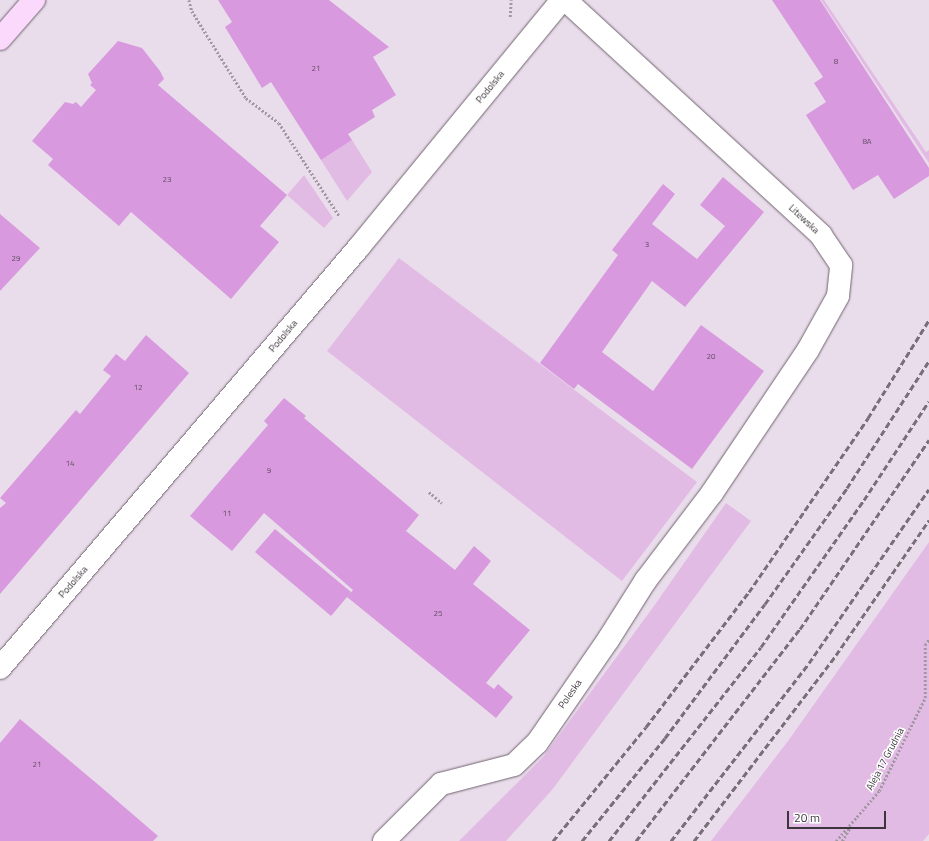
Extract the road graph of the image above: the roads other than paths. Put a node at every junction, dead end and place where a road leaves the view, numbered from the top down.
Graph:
1 (34, 0) edge
2 (562, 0) edge
3 (565, 0) edge
4 (0, 39) edge
5 (712, 493) joint
6 (0, 668) edge
7 (384, 841) edge

1 - 4 main road
2 - 6 street, Podolska
3 - 5 street, Litewska
5 - 7 street, Poleska

